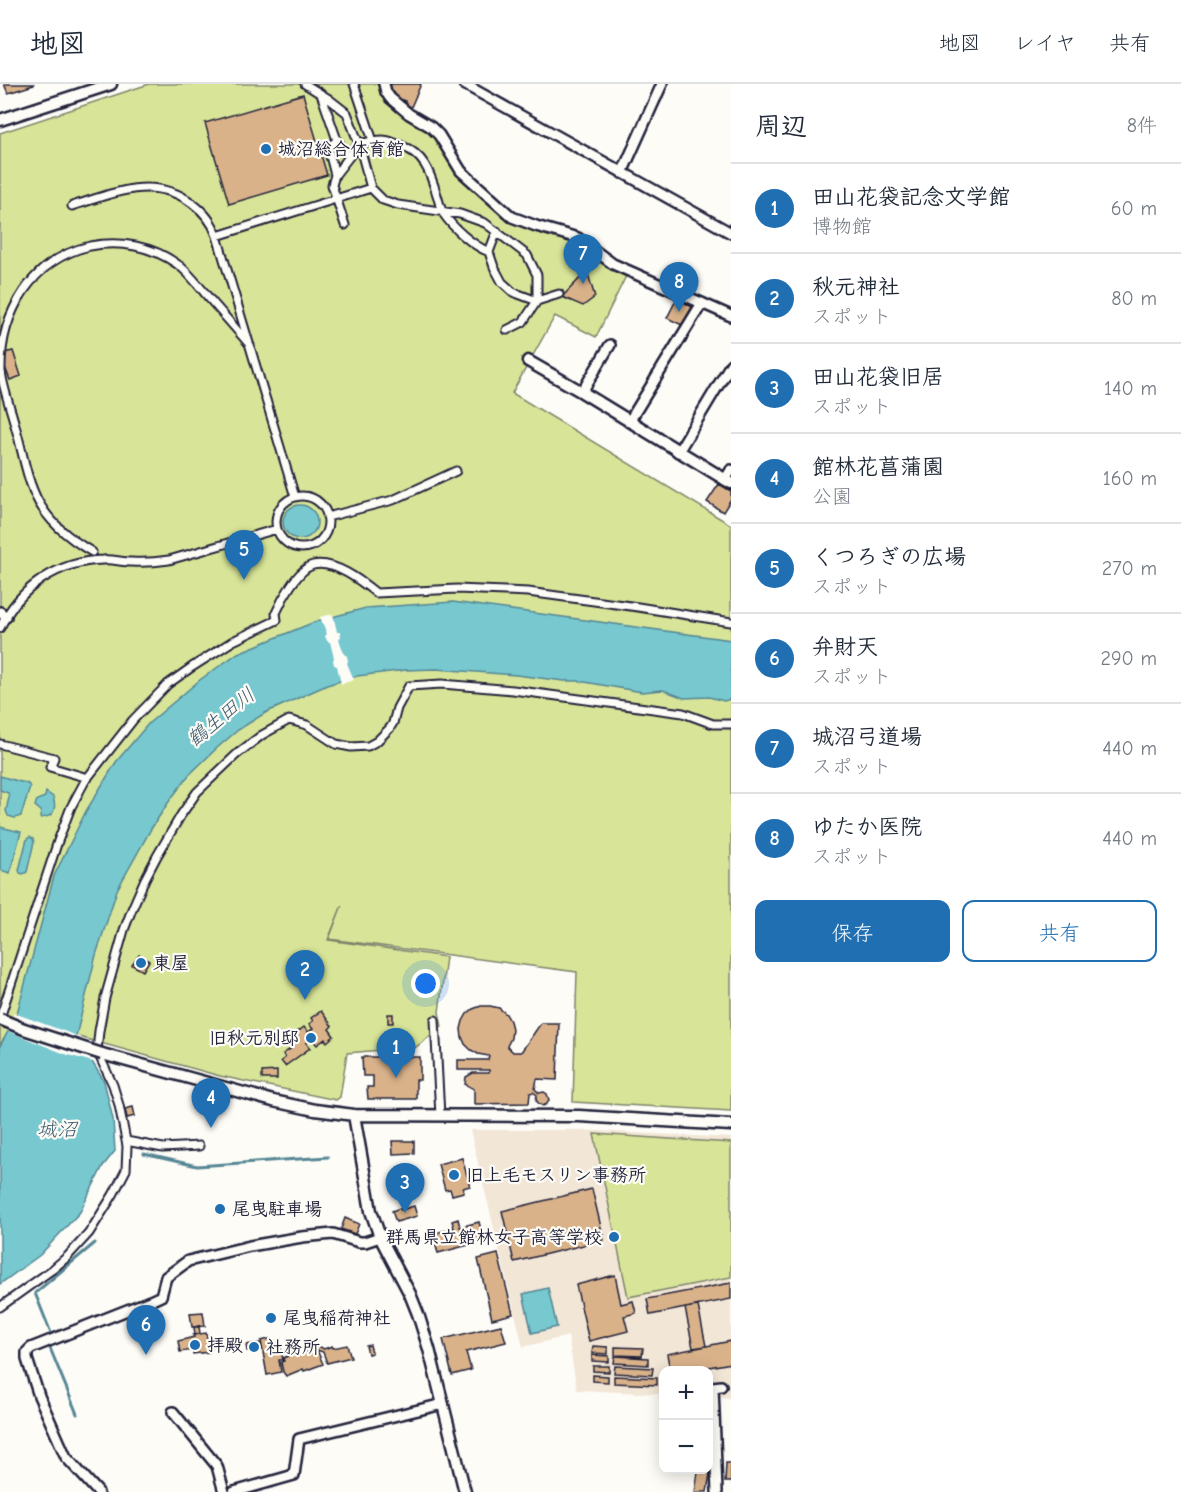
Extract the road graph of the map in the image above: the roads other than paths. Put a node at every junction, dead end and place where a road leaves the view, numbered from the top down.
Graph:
1 (111, 84) edge
2 (305, 84) edge
3 (354, 84) edge
4 (384, 84) edge
5 (464, 84) edge
6 (662, 84) edge
7 (321, 94) junction
8 (0, 120) edge
9 (337, 140) junction
10 (373, 141) junction
11 (359, 144) junction
12 (350, 157) junction
13 (622, 173) junction
14 (335, 175) junction
15 (371, 188) junction
16 (336, 198) junction
17 (72, 206) dead end
18 (442, 212) junction
19 (345, 225) dead end
20 (497, 231) junction
21 (731, 233) edge
22 (217, 236) junction
23 (489, 252) junction
24 (559, 294) dead end
25 (537, 301) junction
26 (702, 303) junction
27 (731, 316) edge
28 (507, 330) dead end
29 (250, 345) junction
30 (610, 345) dead end
31 (528, 361) dead end
32 (731, 364) edge
33 (582, 392) junction
34 (629, 422) junction
35 (678, 452) junction
36 (456, 471) dead end
37 (729, 478) edge
38 (295, 497) junction
39 (327, 517) junction
40 (277, 529) junction
41 (92, 552) dead end
42 (3, 615) edge
43 (731, 622) edge
44 (0, 628) edge
45 (731, 724) edge
46 (0, 744) edge
47 (88, 778) junction
48 (0, 1018) edge
49 (435, 1020) dead end
50 (354, 1115) junction
51 (440, 1116) junction
52 (731, 1125) edge
53 (126, 1141) junction
54 (200, 1146) dead end
55 (380, 1237) junction
56 (0, 1308) edge
57 (721, 1386) dead end
58 (442, 1404) junction
59 (173, 1412) dead end
60 (98, 1492) edge
61 (224, 1492) edge
62 (234, 1492) edge
63 (465, 1492) edge
64 (717, 1492) edge

1 - 8 street
2 - 7 street
3 - 10 street
4 - 26 street
5 - 13 street
6 - 13 street
7 - 9 street
7 - 11 street
9 - 12 street
9 - 14 street
10 - 11 street
10 - 18 street
11 - 12 street
11 - 15 street
12 - 14 street
13 - 21 street
14 - 16 street
15 - 16 street
15 - 18 street
16 - 19 street
16 - 22 street
17 - 22 street
18 - 20 street
18 - 23 street
20 - 23 street
20 - 25 street
22 - 29 street
23 - 25 street
24 - 25 street
25 - 28 street
26 - 27 street
26 - 34 street
29 - 38 street
29 - 41 street
30 - 33 street
31 - 33 street
32 - 35 street
33 - 34 street
34 - 35 street
35 - 37 street
36 - 39 street
38 - 39 street
38 - 40 street
39 - 40 street
40 - 42 street
42 - 44 street
43 - 47 street
45 - 53 street
46 - 47 street
47 - 48 street
48 - 50 street, bridge
49 - 51 street
50 - 51 street
50 - 55 street
51 - 52 street
53 - 54 street
53 - 56 street
55 - 58 street
55 - 60 street
57 - 64 street
58 - 62 street
58 - 63 street
59 - 61 street

